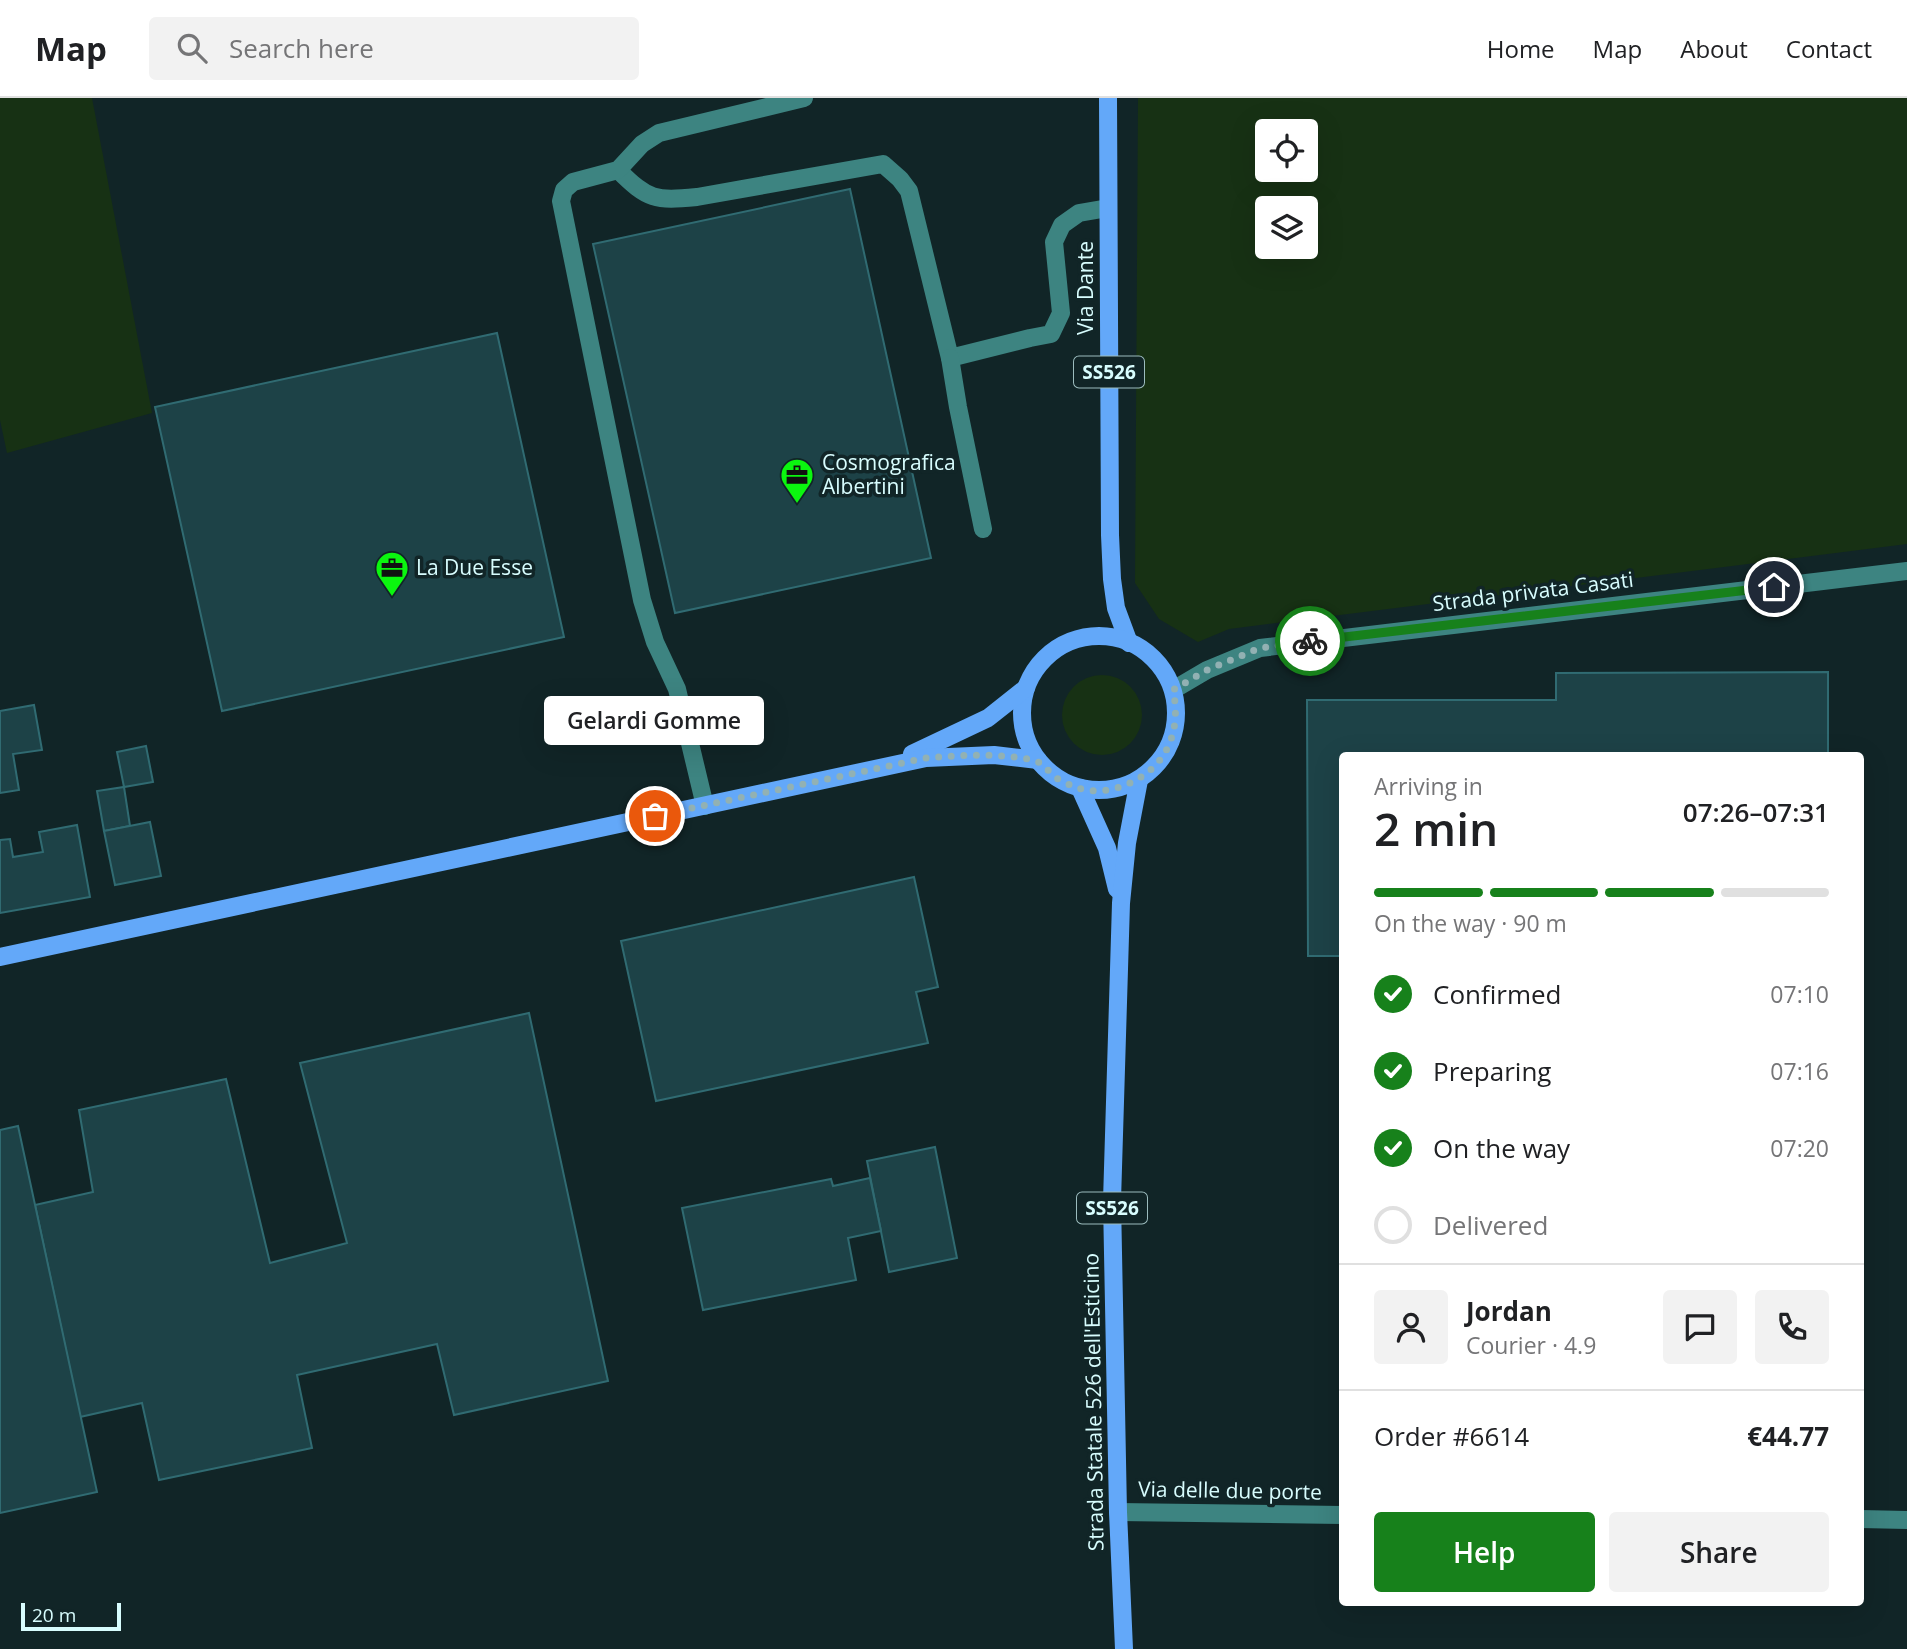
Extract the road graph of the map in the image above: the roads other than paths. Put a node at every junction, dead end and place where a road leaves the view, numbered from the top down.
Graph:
1 (804, 98) edge
2 (1108, 98) edge
3 (618, 170) junction
4 (1108, 208) junction
5 (950, 358) junction
6 (983, 529) dead end
7 (1907, 571) edge
8 (1129, 643) junction
9 (1026, 688) junction
10 (1173, 690) junction
11 (1038, 760) junction
12 (883, 768) junction
13 (1139, 780) junction
14 (1080, 789) junction
15 (705, 806) junction
16 (1121, 903) junction
17 (0, 957) edge
18 (1118, 1512) junction
19 (1339, 1514) edge
20 (1864, 1519) edge
21 (1907, 1520) edge
22 (1124, 1649) edge

1 - 3 street
2 - 4 main road, Via Dante / SS526
3 - 5 street
3 - 15 street
4 - 5 street
4 - 8 main road, Via Dante / SS526
5 - 6 street
7 - 10 street, Strada privata Casati
8 - 9 main road
8 - 10 main road
9 - 11 main road
9 - 12 main road
10 - 13 main road
11 - 12 main road
11 - 14 main road
12 - 15 main road
13 - 14 main road
13 - 16 main road, Strada Statale 526 dell'Esticino / SS526
14 - 16 main road, Strada Statale 526 dell'Esticino / SS526
15 - 17 main road
16 - 18 main road, Strada Statale 526 dell'Esticino / SS526
18 - 19 street, Via delle due porte
18 - 22 main road, Strada Statale 526 dell'Esticino / SS526
20 - 21 street

